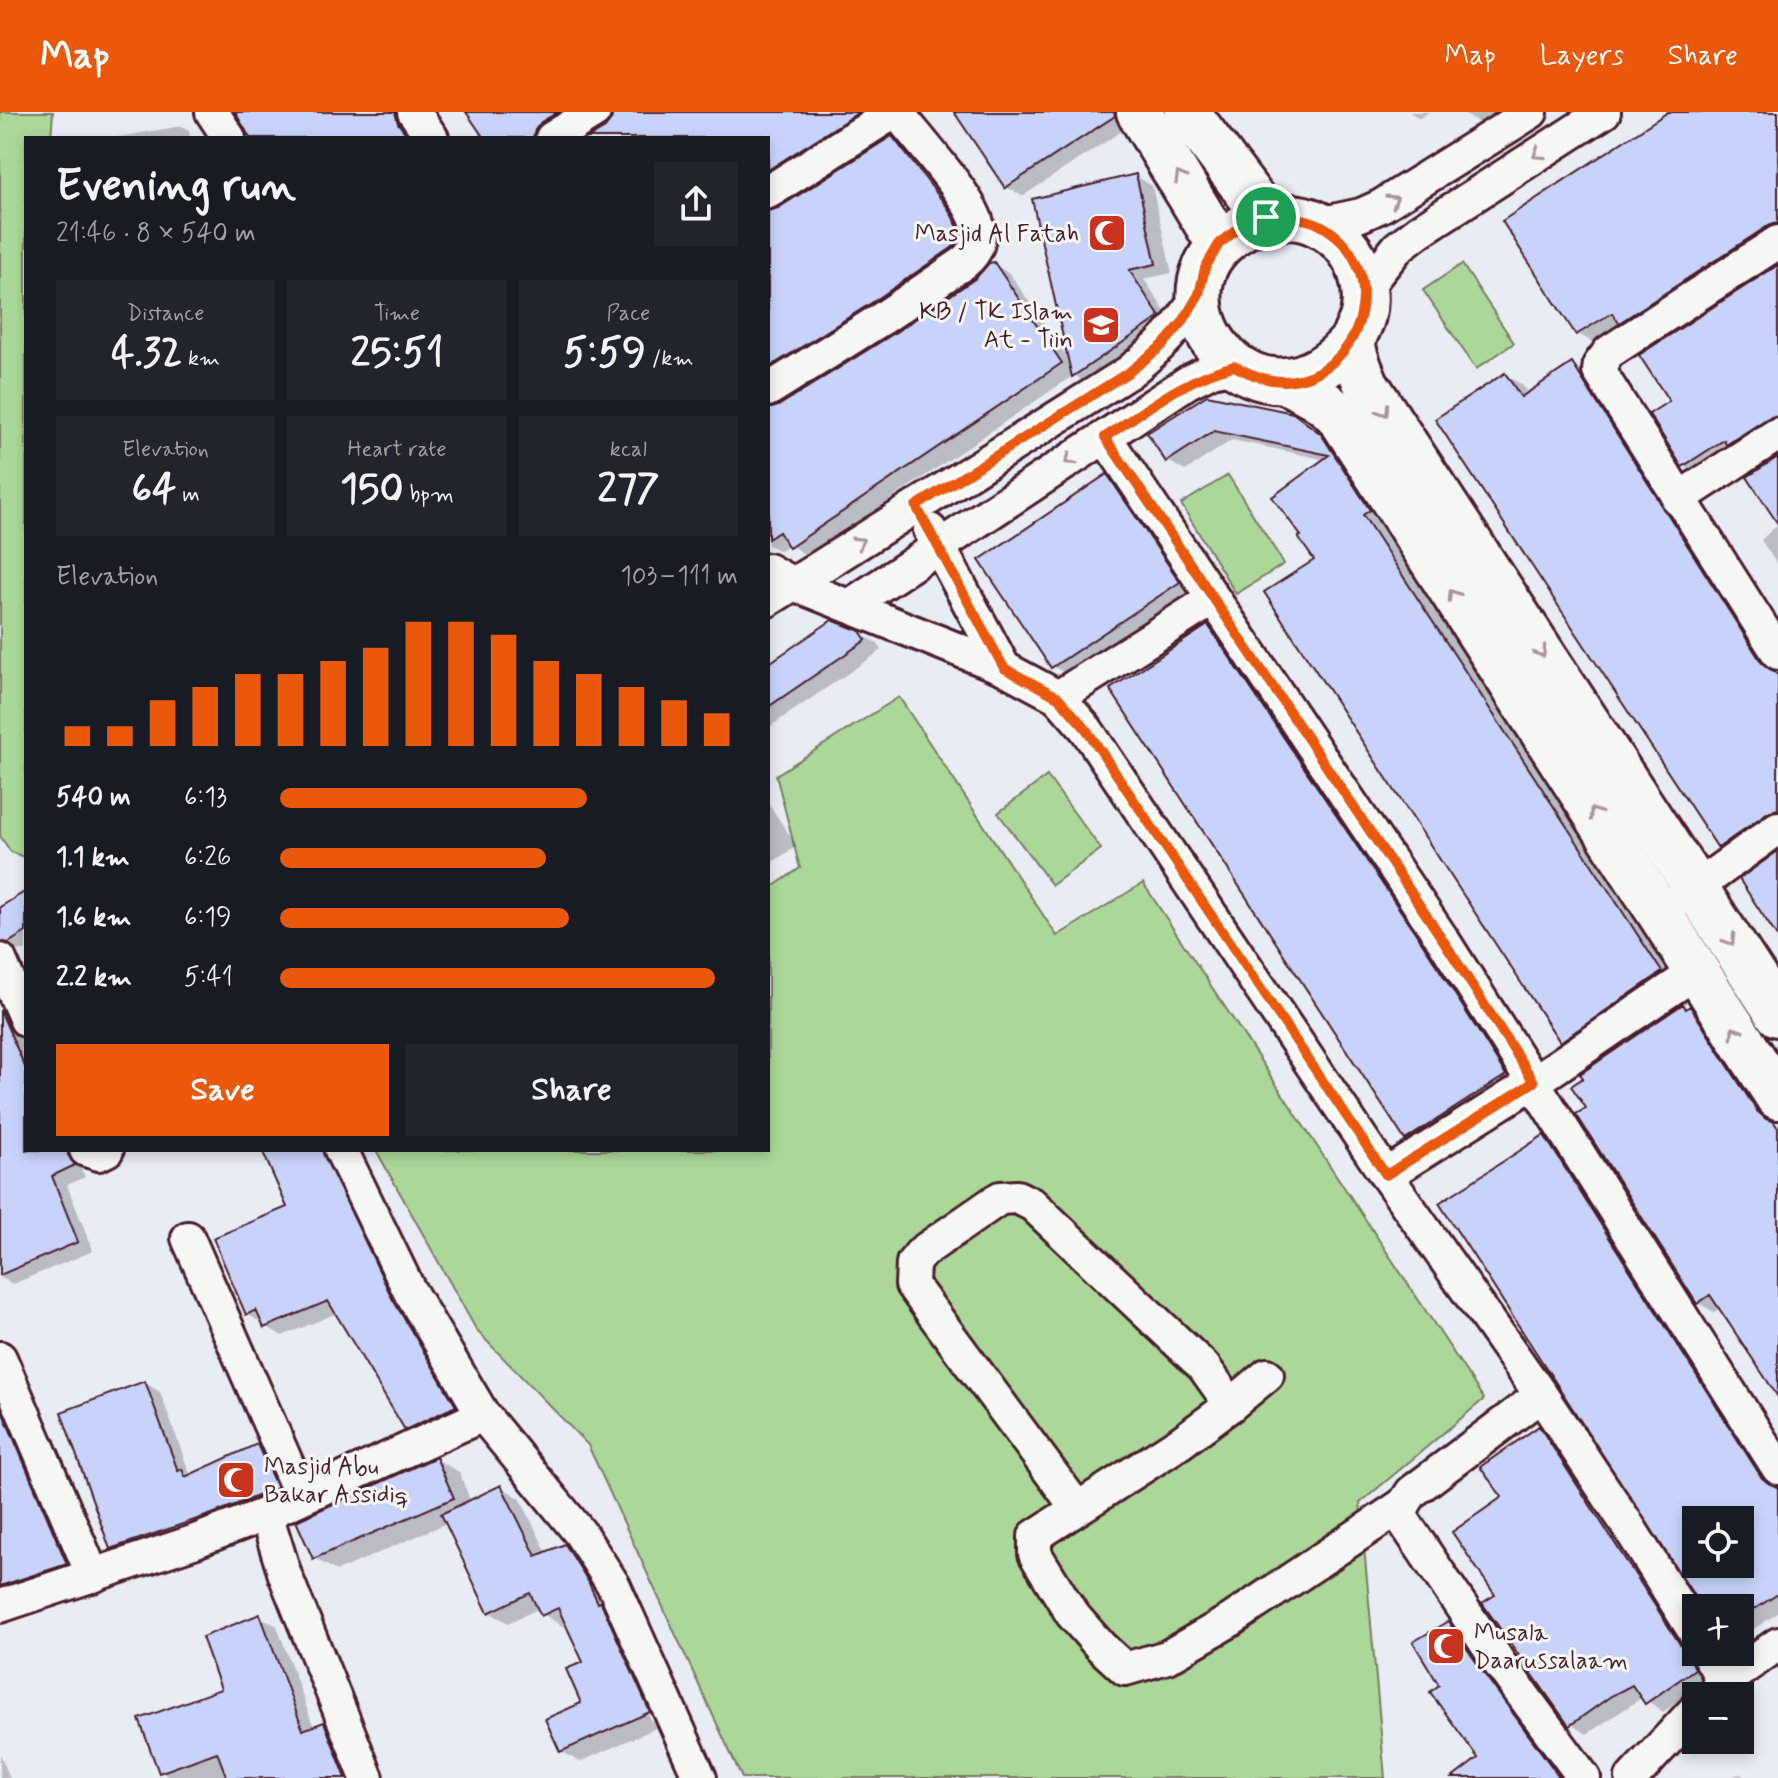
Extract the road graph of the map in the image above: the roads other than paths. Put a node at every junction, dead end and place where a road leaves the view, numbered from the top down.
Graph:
1 (212, 112) edge
2 (414, 112) edge
3 (594, 112) edge
4 (895, 112) edge
5 (1139, 112) edge
6 (1531, 112) edge
7 (1604, 112) edge
8 (1195, 115) edge
9 (228, 136) edge
10 (431, 136) edge
11 (555, 136) edge
12 (770, 191) edge
13 (1266, 217) junction
14 (1319, 224) junction
15 (1778, 242) edge
16 (1219, 244) junction
17 (1365, 288) junction
18 (1199, 294) junction
19 (1353, 340) junction
20 (1234, 366) junction
21 (1285, 381) junction
22 (770, 389) edge
23 (1778, 434) edge
24 (1105, 437) junction
25 (1678, 499) junction
26 (916, 506) junction
27 (939, 547) junction
28 (776, 585) edge
29 (1213, 599) junction
30 (849, 606) junction
31 (1774, 638) edge
32 (1004, 668) junction
33 (1058, 697) junction
34 (1778, 828) edge
35 (1697, 888) junction
36 (1659, 915) junction
37 (0, 960) edge
38 (1696, 972) junction
39 (24, 1014) edge
40 (1778, 1014) edge
41 (1534, 1082) junction
42 (1778, 1097) edge
43 (342, 1152) edge
44 (1386, 1175) junction
45 (188, 1238) dead end
46 (0, 1358) edge
47 (1267, 1375) dead end
48 (1541, 1395) junction
49 (1231, 1405) junction
50 (483, 1415) junction
51 (1778, 1468) edge
52 (301, 1496) junction
53 (1404, 1504) junction
54 (1077, 1508) junction
55 (266, 1514) junction
56 (93, 1576) junction
57 (0, 1606) edge
58 (1682, 1612) edge
59 (1778, 1644) edge
60 (1726, 1682) edge
61 (1682, 1724) edge
62 (367, 1778) edge
63 (700, 1778) edge
64 (1584, 1778) edge
65 (1632, 1778) edge

1 - 9 street
2 - 10 street
3 - 11 street
4 - 12 street
4 - 22 street
16 -> 5 main road
14 -> 6 street
7 -> 17 street
8 - 13 main road
13 - 14 main road
13 - 16 main road
14 - 17 main road
15 - 25 street
16 - 18 main road
17 - 19 main road
18 - 20 main road
18 - 26 street
19 - 21 main road
19 -> 35 main road
20 - 21 main road
20 - 24 street
36 -> 21 main road
23 - 25 street
24 -> 27 street
24 - 29 street
25 - 31 street
26 - 27 street
28 -> 26 street
27 - 30 street
27 - 32 street
28 - 30 street
29 - 33 street
29 - 41 street
30 - 32 street
32 - 33 street
33 - 44 street
34 - 35 street
35 - 36 street
35 -> 40 main road
36 - 38 main road
37 - 39 street
38 - 41 street
42 -> 38 main road
41 - 44 street
41 - 51 street
43 - 50 street
44 - 48 street
45 - 52 street
46 - 56 street
47 - 49 street
48 - 53 street
48 - 58 street
49 - 54 street
49 - 54 street
50 - 52 street
50 - 63 street
52 - 55 street
53 - 54 street
53 - 64 street
55 - 56 street
55 - 62 street
56 - 57 street
59 - 60 street
61 - 65 street

